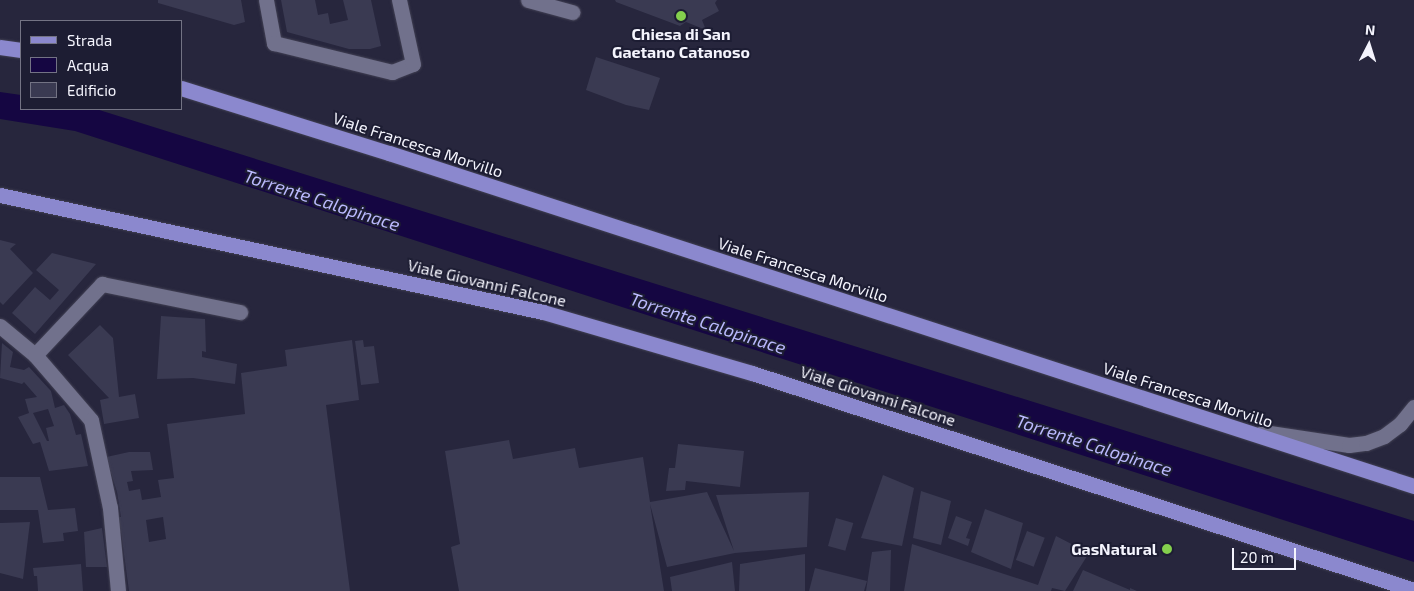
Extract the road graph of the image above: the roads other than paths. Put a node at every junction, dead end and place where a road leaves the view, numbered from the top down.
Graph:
1 (266, 0) edge
2 (399, 0) edge
3 (528, 0) edge
4 (572, 12) dead end
5 (0, 46) edge
6 (20, 50) edge
7 (182, 88) edge
8 (0, 195) edge
9 (240, 312) dead end
10 (0, 326) edge
11 (35, 356) junction
12 (1414, 407) edge
13 (1234, 428) junction
14 (1414, 486) edge
15 (1414, 590) edge
16 (118, 591) edge

1 - 2 street
3 - 4 street
5 - 6 main road
7 - 13 main road, Viale Francesca Morvillo
8 - 15 main road, Viale Giovanni Falcone
9 - 11 street
10 - 11 street
11 - 16 street
12 - 13 street
13 - 14 main road, Viale Francesca Morvillo

